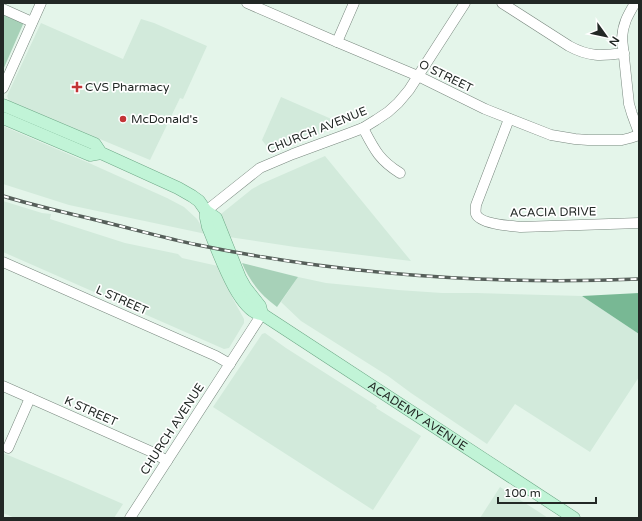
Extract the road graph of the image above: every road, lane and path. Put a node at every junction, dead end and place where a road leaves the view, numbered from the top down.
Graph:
1 (41, 3) edge
2 (354, 3) edge
3 (466, 3) edge
4 (502, 3) edge
5 (635, 3) edge
6 (253, 4) edge
7 (3, 9) edge
8 (32, 22) junction
9 (337, 42) junction
10 (624, 53) junction
11 (418, 76) junction
12 (3, 88) edge
13 (3, 105) edge
14 (3, 118) edge
15 (509, 119) junction
16 (363, 128) junction
17 (639, 134) edge
18 (101, 153) junction
19 (400, 173) dead end
20 (206, 210) junction
21 (639, 223) edge
22 (3, 262) edge
23 (262, 314) junction
24 (230, 364) junction
25 (3, 386) edge
26 (30, 398) junction
27 (8, 448) dead end
28 (167, 461) junction
29 (130, 518) edge
30 (574, 518) edge

1 - 8 street
2 - 9 street
3 - 11 street, CHURCH AVENUE
4 - 10 street
5 - 10 street
6 - 9 street, O STREET
7 - 8 street
8 - 12 street
9 - 11 street, O STREET
10 - 17 street
11 - 15 street, O STREET
11 - 16 street, CHURCH AVENUE
13 - 18 main road
14 - 18 main road
15 - 17 street, O STREET
15 - 21 street, ACACIA DRIVE
16 - 19 street
16 - 20 street, CHURCH AVENUE
18 - 20 main road
20 - 23 main road, ACADEMY AVENUE
22 - 24 street, L STREET
23 - 24 street, CHURCH AVENUE
23 - 30 main road, ACADEMY AVENUE
24 - 28 street, CHURCH AVENUE
25 - 26 street, K STREET
26 - 27 street
26 - 28 street, K STREET
28 - 29 street, CHURCH AVENUE

